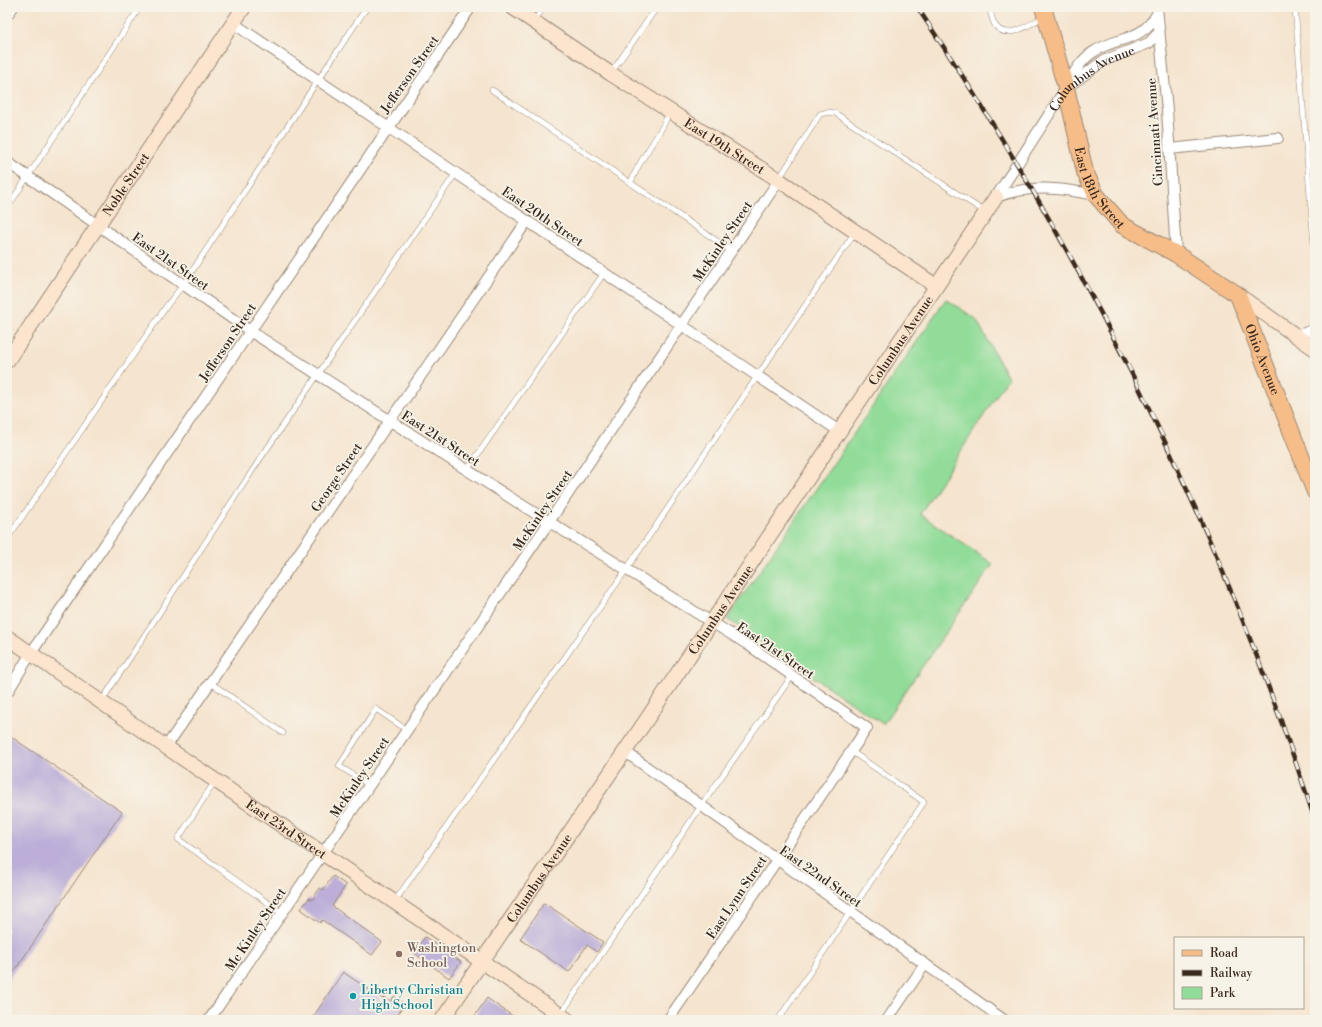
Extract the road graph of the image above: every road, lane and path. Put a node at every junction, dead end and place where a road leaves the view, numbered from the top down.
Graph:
1 (13, 7) edge
2 (140, 7) edge
3 (244, 7) edge
4 (367, 7) edge
5 (471, 7) edge
6 (512, 7) edge
7 (544, 7) edge
8 (656, 7) edge
9 (989, 7) edge
10 (1295, 7) edge
11 (1157, 10) edge
12 (1044, 11) edge
13 (7, 15) edge
14 (233, 22) junction
15 (534, 22) junction
16 (1159, 32) junction
17 (611, 74) junction
18 (318, 80) junction
19 (1066, 88) junction
20 (492, 90) dead end
21 (670, 110) junction
22 (388, 127) junction
23 (1278, 138) dead end
24 (1170, 149) junction
25 (7, 162) edge
26 (456, 173) junction
27 (28, 177) junction
28 (779, 180) junction
29 (632, 182) junction
30 (1096, 195) junction
31 (996, 197) junction
32 (7, 208) edge
33 (985, 212) junction
34 (527, 221) junction
35 (98, 226) junction
36 (855, 231) junction
37 (732, 251) junction
38 (1176, 254) junction
39 (1315, 258) edge
40 (604, 273) junction
41 (183, 285) junction
42 (936, 286) junction
43 (1238, 295) junction
44 (682, 325) junction
45 (1315, 329) edge
46 (250, 331) junction
47 (1297, 336) junction
48 (1315, 348) edge
49 (7, 361) edge
50 (318, 374) junction
51 (757, 376) junction
52 (390, 420) junction
53 (839, 431) junction
54 (467, 470) junction
55 (1315, 492) edge
56 (549, 522) junction
57 (7, 539) edge
58 (626, 570) junction
59 (711, 623) junction
60 (7, 637) edge
61 (31, 653) junction
62 (792, 676) junction
63 (211, 683) junction
64 (7, 693) edge
65 (101, 702) junction
66 (867, 728) joint
67 (407, 730) junction
68 (282, 733) dead end
69 (166, 747) junction
70 (624, 751) junction
71 (851, 751) junction
72 (216, 780) junction
73 (369, 786) junction
74 (701, 806) junction
75 (323, 852) junction
76 (777, 860) junction
77 (395, 901) junction
78 (851, 912) junction
79 (282, 913) junction
80 (482, 961) junction
81 (925, 964) junction
82 (562, 1018) edge
83 (209, 1020) edge
84 (442, 1020) edge
85 (668, 1020) edge
86 (778, 1020) edge
87 (887, 1020) edge
88 (1004, 1020) edge

1 - 13 street
2 - 27 lane
3 - 14 street, Noble Street
4 - 18 lane
5 - 22 street, Jefferson Street
6 - 15 street, East 19th Street
7 - 15 lane
8 - 17 lane
9 - 12 lane
10 - 39 lane
11 - 16 street, Cincinnati Avenue
11 - 19 street
12 - 19 main road
14 - 18 street, East 20th Street
14 - 35 street, Noble Street
15 - 17 street, East 19th Street
16 - 19 street, Columbus Avenue
16 - 24 street, Cincinnati Avenue
17 - 21 street, East 19th Street
18 - 22 street, East 20th Street
18 - 41 lane
19 - 30 main road, East 18th Street
19 - 31 street, Columbus Avenue
20 - 29 lane
21 - 28 street, East 19th Street
21 - 29 lane
22 - 26 street, East 20th Street
22 - 46 street, Jefferson Street
23 - 24 street
24 - 38 street, Cincinnati Avenue
25 - 27 street, East 21st Street
26 - 34 street, East 20th Street
26 - 50 lane
27 - 32 lane
27 - 35 street, East 21st Street
28 - 33 lane
28 - 36 street, East 19th Street
28 - 37 street, McKinley Street
29 - 37 lane
30 - 31 street
30 - 38 main road, East 18th Street
31 - 33 street, Columbus Avenue
33 - 42 street, Columbus Avenue
34 - 40 street, East 20th Street
34 - 52 street, George Street
35 - 41 street, East 21st Street
35 - 49 street, Noble Street
36 - 42 street, East 19th Street
36 - 51 lane
37 - 44 street, McKinley Street
38 - 43 main road
40 - 44 street, East 20th Street
40 - 54 lane
41 - 46 street, East 21st Street
41 - 57 lane
42 - 53 street, Columbus Avenue
43 - 47 street
43 - 55 main road, Ohio Avenue
44 - 51 street, East 20th Street
44 - 56 street, McKinley Street
45 - 47 street
46 - 50 street, East 21st Street
46 - 61 street, Jefferson Street
47 - 48 street
50 - 52 street, East 21st Street
50 - 65 lane
51 - 53 street, East 20th Street
51 - 58 lane
52 - 54 street, East 21st Street
52 - 63 street, George Street
53 - 59 street, Columbus Avenue
54 - 56 street, East 21st Street
56 - 58 street, East 21st Street
56 - 67 street, McKinley Street
58 - 59 street, East 21st Street
58 - 77 lane
59 - 62 street, East 21st Street
59 - 70 street, Columbus Avenue
60 - 61 street, East 23rd Street
61 - 64 street, Jefferson Street
61 - 65 street, East 23rd Street
62 - 66 street, East 21st Street
62 - 74 lane
63 - 68 lane
63 - 69 street, George Street
65 - 69 street, East 23rd Street
66 - 71 street, East Lynn Street
67 - 73 street, McKinley Street
67 - 73 lane
69 - 72 street, East 23rd Street
70 - 74 street, East 22nd Street
70 - 80 street, Columbus Avenue
71 - 76 street, East Lynn Street
71 - 78 lane
72 - 75 street, East 23rd Street
72 - 79 lane
73 - 75 street, McKinley Street
74 - 76 street, East 22nd Street
74 - 82 lane
75 - 77 street, East 23rd Street
75 - 79 street, Mc Kinley Street
76 - 78 street, East 22nd Street
76 - 85 street, East Lynn Street
77 - 80 street, East 23rd Street
78 - 81 street, East 22nd Street
78 - 86 lane
79 - 83 street, Mc Kinley Street
80 - 82 street, East 23rd Street
80 - 84 street, Columbus Avenue
81 - 87 street
81 - 88 street, East 22nd Street

